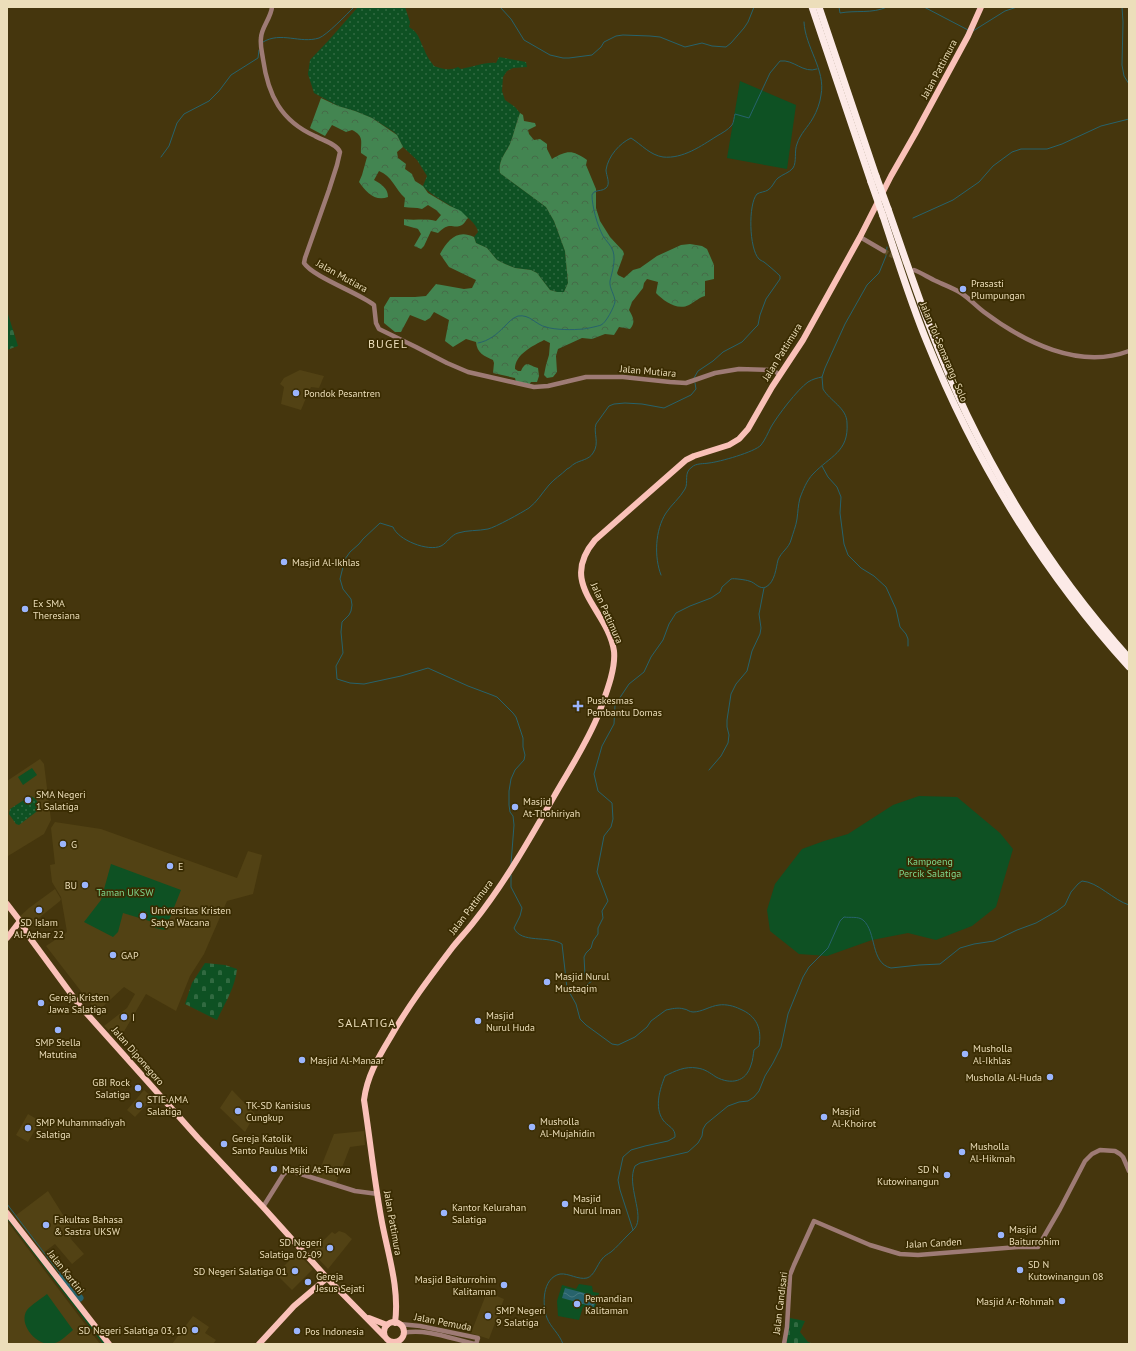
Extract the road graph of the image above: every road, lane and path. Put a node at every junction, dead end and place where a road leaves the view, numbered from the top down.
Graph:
1 (272, 7) edge
2 (812, 7) edge
3 (819, 7) edge
4 (982, 7) edge
5 (860, 238) junction
6 (884, 251) tunnel mouth
7 (914, 270) dead end
8 (1129, 351) edge
9 (780, 375) junction
10 (1129, 658) edge
11 (1129, 667) edge
12 (7, 904) edge
13 (20, 921) junction
14 (7, 938) edge
15 (1129, 1171) edge
16 (378, 1194) junction
17 (263, 1207) junction
18 (7, 1212) edge
19 (814, 1221) joint
20 (322, 1273) junction
21 (327, 1278) junction
22 (333, 1283) junction
23 (321, 1284) junction
24 (366, 1317) junction
25 (397, 1323) junction
26 (387, 1325) junction
27 (403, 1335) junction
28 (384, 1336) junction
29 (390, 1343) edge
30 (109, 1344) edge
31 (259, 1344) edge
32 (401, 1344) edge
33 (475, 1344) edge
34 (784, 1344) edge

1 - 9 street, Jalan Mutiara
2 - 11 highway, Jalan Tol Semarang–Solo, bridge
3 - 10 highway, Jalan Tol Semarang–Solo, bridge
4 - 5 main road, Jalan Pattimura
5 - 6 street
5 - 9 main road, Jalan Pattimura
7 - 8 street
9 - 16 main road, Jalan Pattimura
12 - 13 main road, Jalan Diponegoro
13 - 14 main road
13 - 17 main road, Jalan Diponegoro
15 - 19 street, Jalan Canden
16 - 17 street
16 - 25 main road, Jalan Pattimura
17 - 20 main road, Jalan Diponegoro
18 - 30 main road, Jalan Kartini
19 - 34 street, Jalan Candisari
20 - 21 main road, Jalan Diponegoro
20 - 23 main road
21 - 22 main road, Jalan Diponegoro
21 - 23 main road
22 - 23 main road
22 - 24 main road, Jalan Diponegoro
23 - 31 main road
24 - 26 main road, Jalan Diponegoro
24 - 28 main road, Jalan Diponegoro
25 - 26 main road
25 - 27 main road
25 - 33 street, Jalan Pemuda
26 - 28 main road
27 - 29 main road
27 - 32 main road
27 - 33 street, Jalan Pemuda
28 - 29 main road

